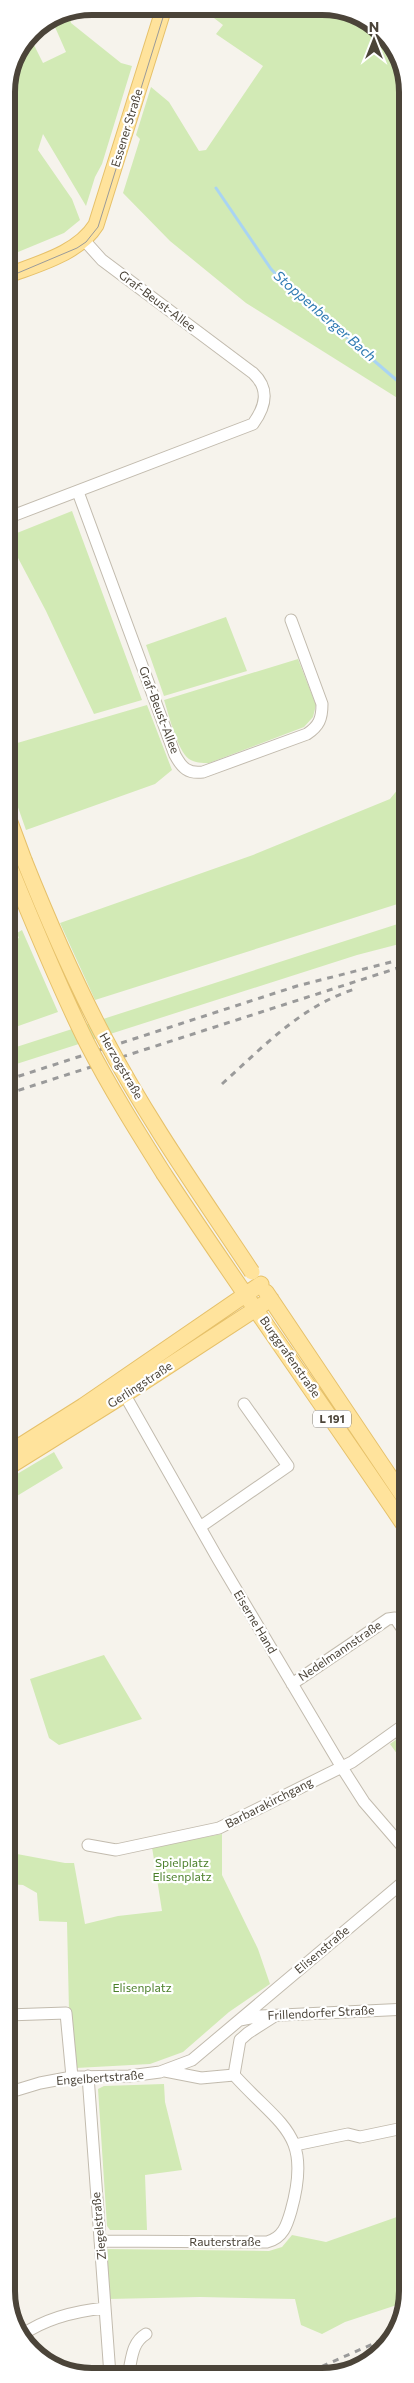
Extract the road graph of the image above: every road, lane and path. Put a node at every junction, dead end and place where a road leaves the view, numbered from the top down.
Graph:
1 (162, 15) edge
2 (84, 240) junction
3 (15, 272) edge
4 (78, 492) junction
5 (15, 515) edge
6 (291, 620) dead end
7 (15, 865) edge
8 (15, 867) edge
9 (256, 1278) junction
10 (245, 1295) junction
11 (271, 1299) junction
12 (256, 1309) junction
13 (118, 1381) junction
14 (124, 1395) junction
15 (244, 1404) dead end
16 (15, 1449) edge
17 (15, 1463) edge
18 (399, 1489) edge
19 (399, 1518) edge
20 (200, 1527) junction
21 (399, 1625) edge
22 (292, 1684) junction
23 (399, 1728) edge
24 (341, 1766) junction
25 (399, 1843) edge
26 (88, 1845) dead end
27 (399, 1886) edge
28 (399, 2009) edge
29 (15, 2015) edge
30 (276, 2015) junction
31 (236, 2022) junction
32 (165, 2071) junction
33 (234, 2075) junction
34 (88, 2076) junction
35 (72, 2077) junction
36 (15, 2091) edge
37 (399, 2129) edge
38 (295, 2145) junction
39 (100, 2241) junction
40 (105, 2308) junction
41 (27, 2331) edge
42 (146, 2334) dead end
43 (109, 2368) edge
44 (129, 2368) edge

1 - 2 main road, Essener Straße
2 - 3 main road
2 - 4 street, Graf-Beust-Allee
4 - 5 street, Graf-Beust-Allee
4 - 6 street, Graf-Beust-Allee
7 - 9 main road, Herzogstraße, bridge
8 - 10 main road, Herzogstraße, bridge
9 - 10 main road, Gerlingstraße
9 - 11 main road, Herzogstraße / L 191
10 - 12 main road, Herzogstraße / L 191
10 - 13 main road, Gerlingstraße
11 - 12 main road, Gerlingstraße
11 - 18 main road, Burggrafenstraße / L 191
12 - 14 main road, Gerlingstraße
12 - 19 main road, Burggrafenstraße / L 191
13 - 14 street, Eiserne Hand
13 - 16 main road, Gerlingstraße
14 - 17 main road, Gerlingstraße
14 - 20 street, Eiserne Hand
15 - 20 street
20 - 22 street, Eiserne Hand
21 - 22 street, Nedelmannstraße
22 - 24 street, Eiserne Hand
23 - 24 street, Barbarakirchgang
24 - 25 street, Eiserne Hand
24 - 26 street, Barbarakirchgang
27 - 31 street, Elisenstraße
28 - 30 street, Frillendorfer Straße
29 - 35 street
30 - 31 street, Frillendorfer Straße
30 - 33 street
31 - 32 street
32 - 33 street
32 - 34 street, Engelbertstraße
33 - 38 street, Rauterstraße
34 - 35 street, Engelbertstraße
34 - 39 street, Ziegelstraße
35 - 36 street, Engelbertstraße
37 - 38 street
38 - 39 street, Rauterstraße
39 - 40 street, Ziegelstraße
40 - 41 street
40 - 43 street, Ziegelstraße
42 - 44 street

